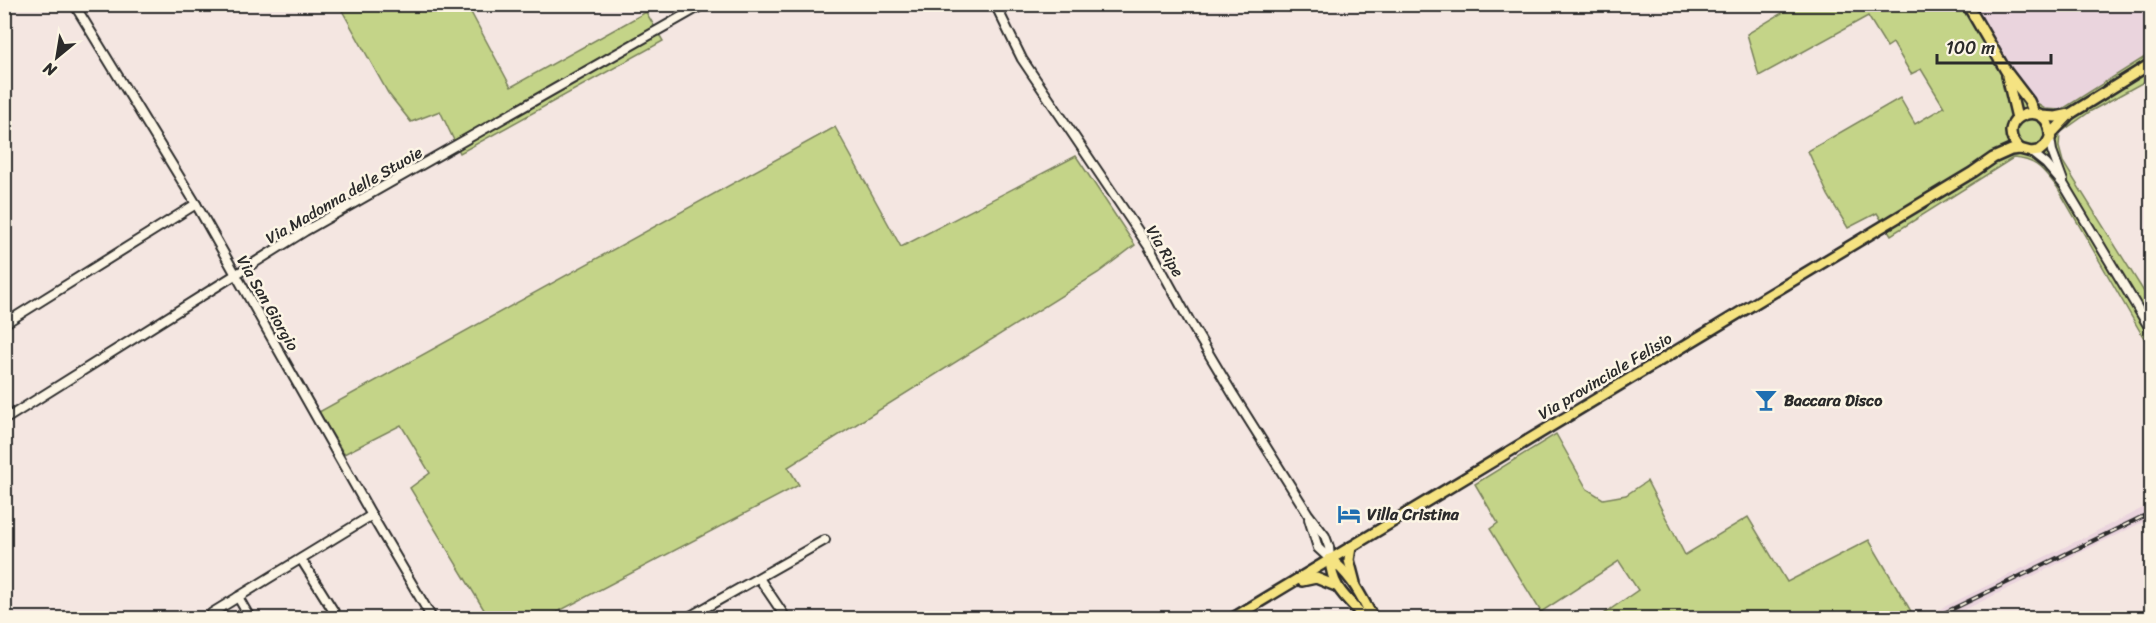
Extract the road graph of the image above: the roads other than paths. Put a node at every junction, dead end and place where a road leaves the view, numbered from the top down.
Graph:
1 (74, 4) edge
2 (704, 4) edge
3 (995, 4) edge
4 (1967, 4) edge
5 (2151, 63) edge
6 (2006, 71) junction
7 (2070, 114) junction
8 (2038, 115) junction
9 (2017, 118) junction
10 (2011, 136) junction
11 (2050, 138) junction
12 (2020, 149) junction
13 (2031, 153) junction
14 (1993, 158) junction
15 (2064, 185) junction
16 (196, 204) junction
17 (236, 274) junction
18 (4, 324) edge
19 (2151, 332) edge
20 (4, 420) edge
21 (372, 515) junction
22 (825, 540) dead end
23 (1351, 547) junction
24 (301, 559) junction
25 (1330, 559) junction
26 (759, 578) junction
27 (1355, 585) junction
28 (1336, 586) junction
29 (1277, 591) junction
30 (238, 597) junction
31 (777, 608) junction
32 (212, 614) dead end
33 (336, 615) dead end
34 (250, 618) edge
35 (432, 618) edge
36 (687, 618) edge
37 (774, 618) edge
38 (786, 618) edge
39 (1233, 618) edge
40 (1365, 618) edge
41 (1373, 618) edge

1 - 16 street, Via San Giorgio
2 - 17 street, Via Madonna delle Stuoie
3 - 25 street, Via Ripe
4 - 6 main road
5 - 7 main road
6 - 8 main road
6 - 9 main road
7 - 8 main road
7 - 11 main road
8 - 9 main road
8 - 11 main road
9 - 10 main road
10 - 12 main road
10 - 14 main road
11 - 13 main road
11 - 15 street
12 - 13 main road
12 - 14 main road
13 - 15 street
14 - 23 main road, Via provinciale Felisio
15 - 19 street
16 - 17 street, Via San Giorgio
16 - 18 street
17 - 20 street, Via Madonna delle Stuoie
17 - 21 street, Via San Giorgio
21 - 24 street
21 - 35 street, Via San Giorgio
22 - 26 street
23 - 25 main road, Via provinciale Felisio
23 - 27 main road
24 - 30 street
24 - 33 street
25 - 27 main road
25 - 28 main road
25 - 29 main road, Via provinciale Felisio
26 - 31 street
26 - 36 street
27 - 41 main road
28 - 29 main road
28 - 40 main road
29 - 39 main road, Via provinciale Felisio
30 - 32 street
30 - 34 street
31 - 37 street
31 - 38 street

